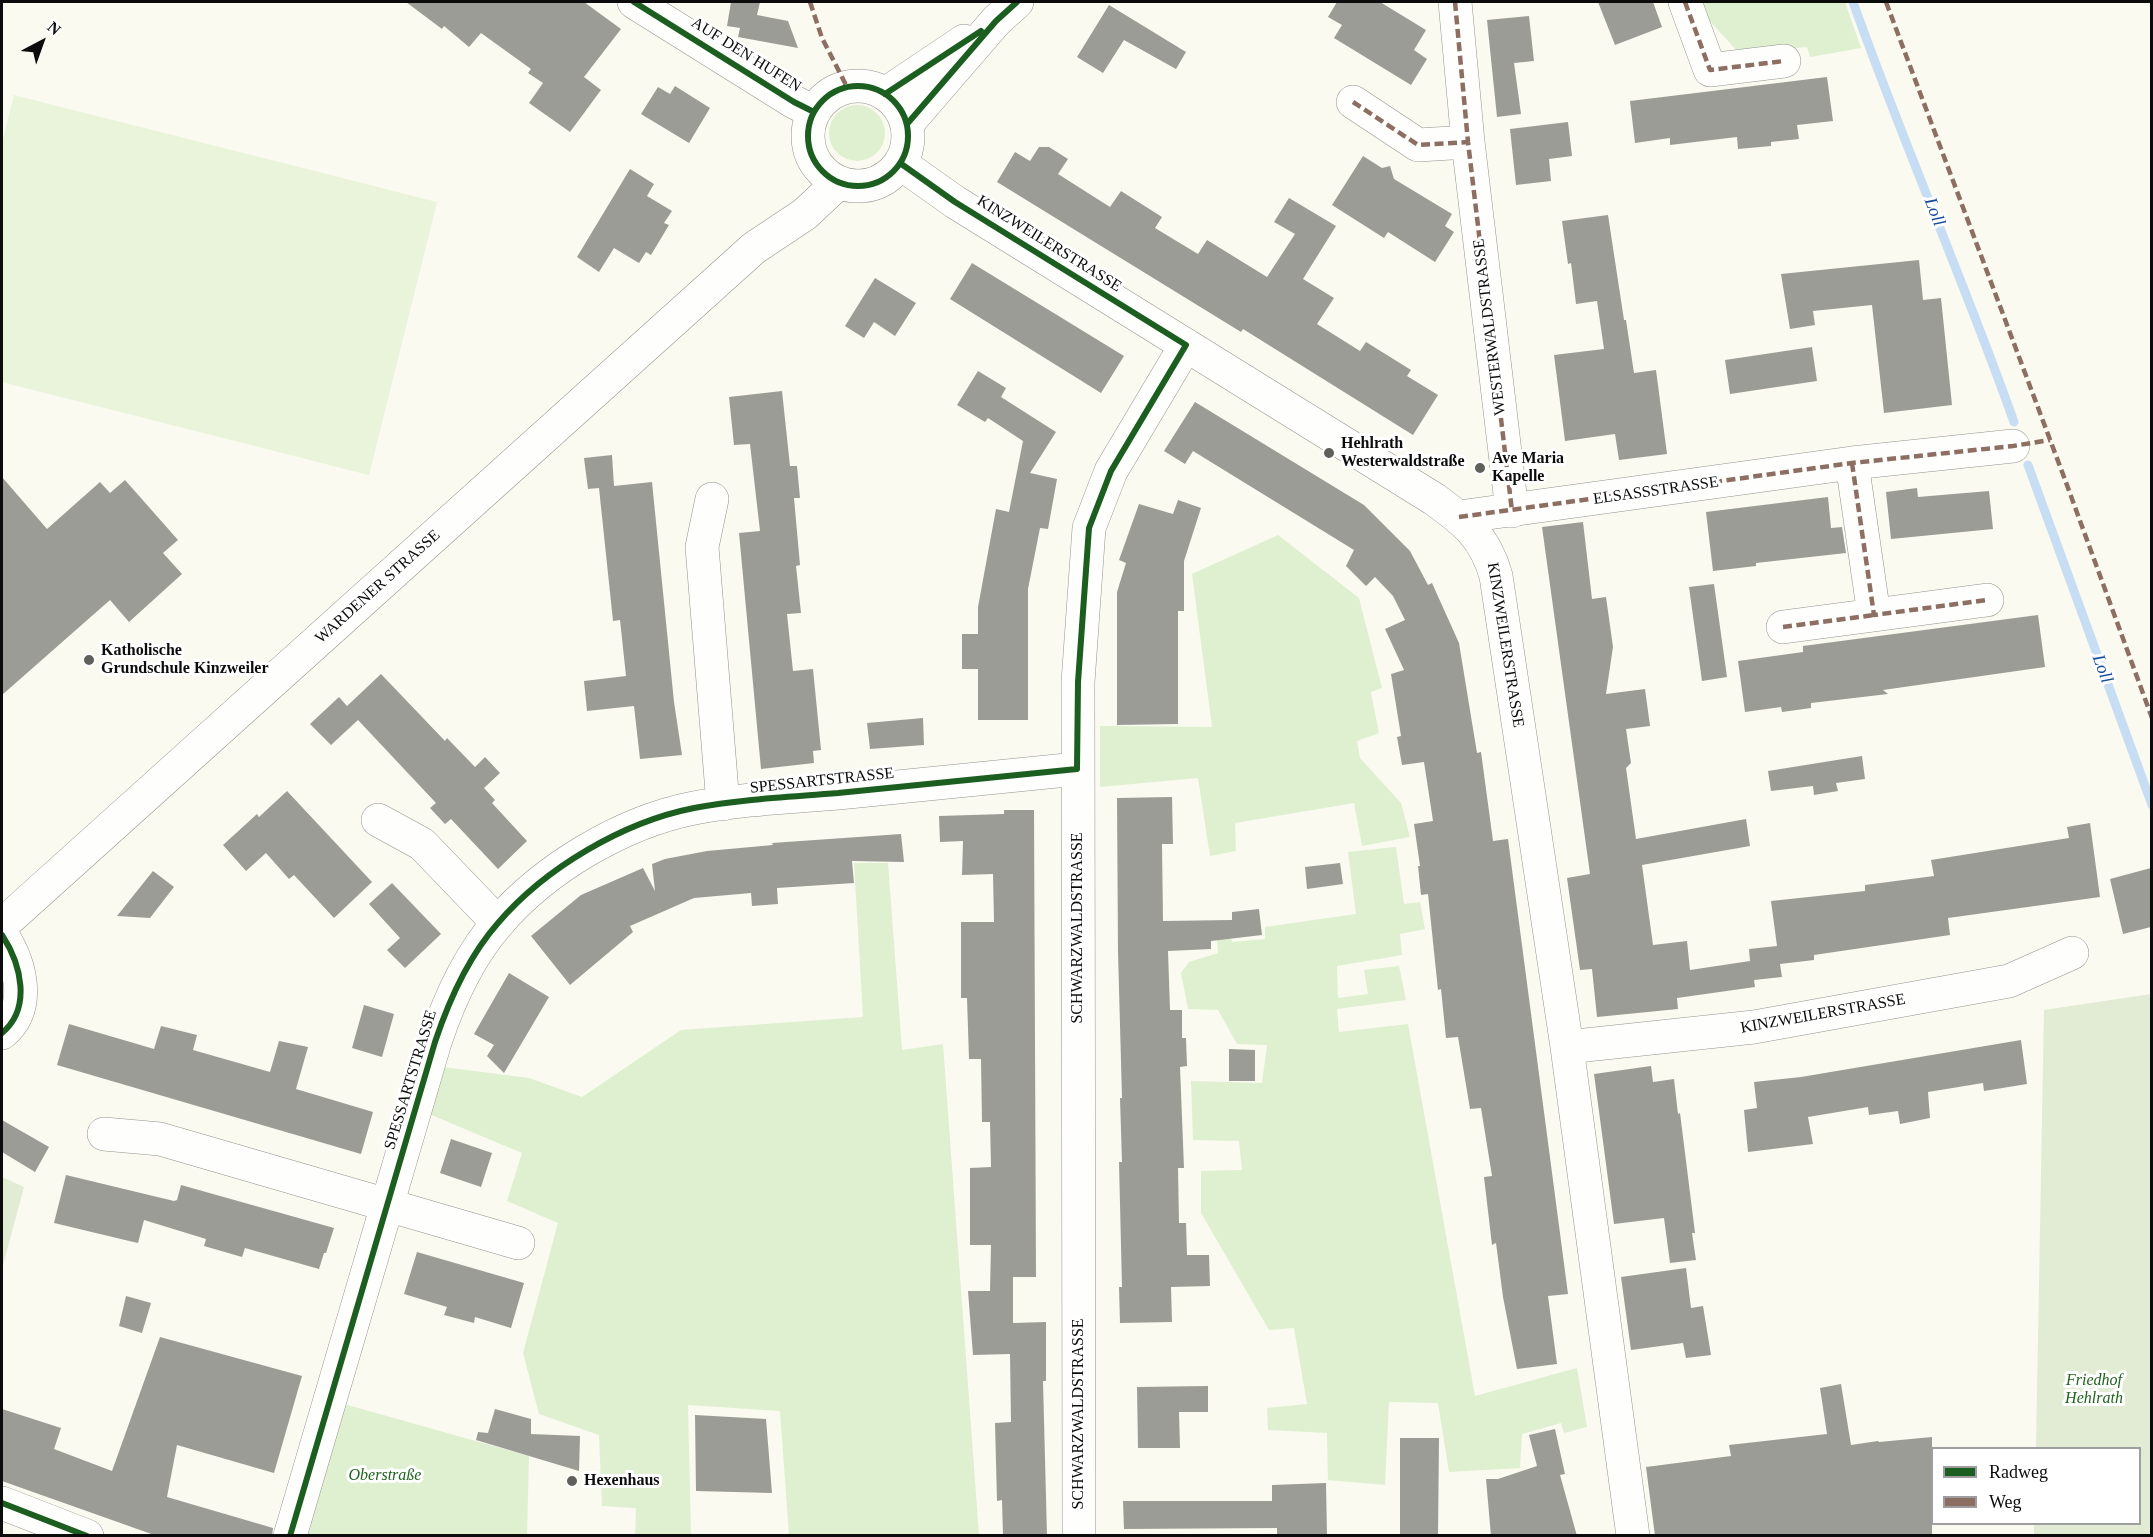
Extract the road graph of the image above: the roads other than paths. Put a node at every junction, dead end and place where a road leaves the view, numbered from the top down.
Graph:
1 (634, 2) edge
2 (1455, 2) edge
3 (1685, 2) edge
4 (1007, 11) edge
5 (1784, 62) dead end
6 (885, 94) junction
7 (1353, 102) dead end
8 (814, 112) junction
9 (907, 124) junction
10 (1468, 142) junction
11 (815, 161) junction
12 (900, 163) junction
13 (839, 183) junction
14 (754, 248) junction
15 (1186, 345) junction
16 (2013, 446) dead end
17 (1852, 463) junction
18 (712, 499) dead end
19 (1512, 511) junction
20 (1459, 517) junction
21 (1987, 600) dead end
22 (1874, 615) junction
23 (1783, 627) dead end
24 (1077, 769) junction
25 (723, 804) junction
26 (378, 820) dead end
27 (498, 923) junction
28 (2, 925) edge
29 (2, 935) edge
30 (2072, 953) dead end
31 (2, 1033) edge
32 (1567, 1047) junction
33 (104, 1134) dead end
34 (387, 1206) junction
35 (518, 1243) dead end
36 (2, 1503) edge
37 (87, 1536) edge
38 (290, 1536) edge
39 (1079, 1536) edge
40 (1633, 1536) edge

1 - 8 street, AUF DEN HUFEN
2 - 10 street, WESTERWALDSTRASSE
3 - 5 street
4 - 6 street
4 - 9 street
6 - 8 street
6 - 9 street
7 - 10 street
8 - 11 street
9 - 12 street
10 - 19 street, WESTERWALDSTRASSE
11 - 13 street
11 - 14 street, WARDENER STRASSE
12 - 13 street
12 - 15 street, KINZWEILERSTRASSE
13 - 14 street, WARDENER STRASSE
14 - 28 street, WARDENER STRASSE
15 - 20 street, KINZWEILERSTRASSE
15 - 24 street, SCHWARZWALDSTRASSE
16 - 17 street, ELSASSSTRASSE
17 - 19 street, ELSASSSTRASSE
17 - 22 street
18 - 25 street
19 - 20 street, ELSASSSTRASSE
20 - 32 street, KINZWEILERSTRASSE
21 - 22 street
22 - 23 street
24 - 25 street, SPESSARTSTRASSE
24 - 39 street, SCHWARZWALDSTRASSE
25 - 27 street, SPESSARTSTRASSE
26 - 27 street
27 - 34 street, SPESSARTSTRASSE
29 - 31 street
30 - 32 street, KINZWEILERSTRASSE
32 - 40 street, KINZWEILERSTRASSE
33 - 34 street
34 - 35 street
34 - 38 street, SPESSARTSTRASSE
36 - 37 street

